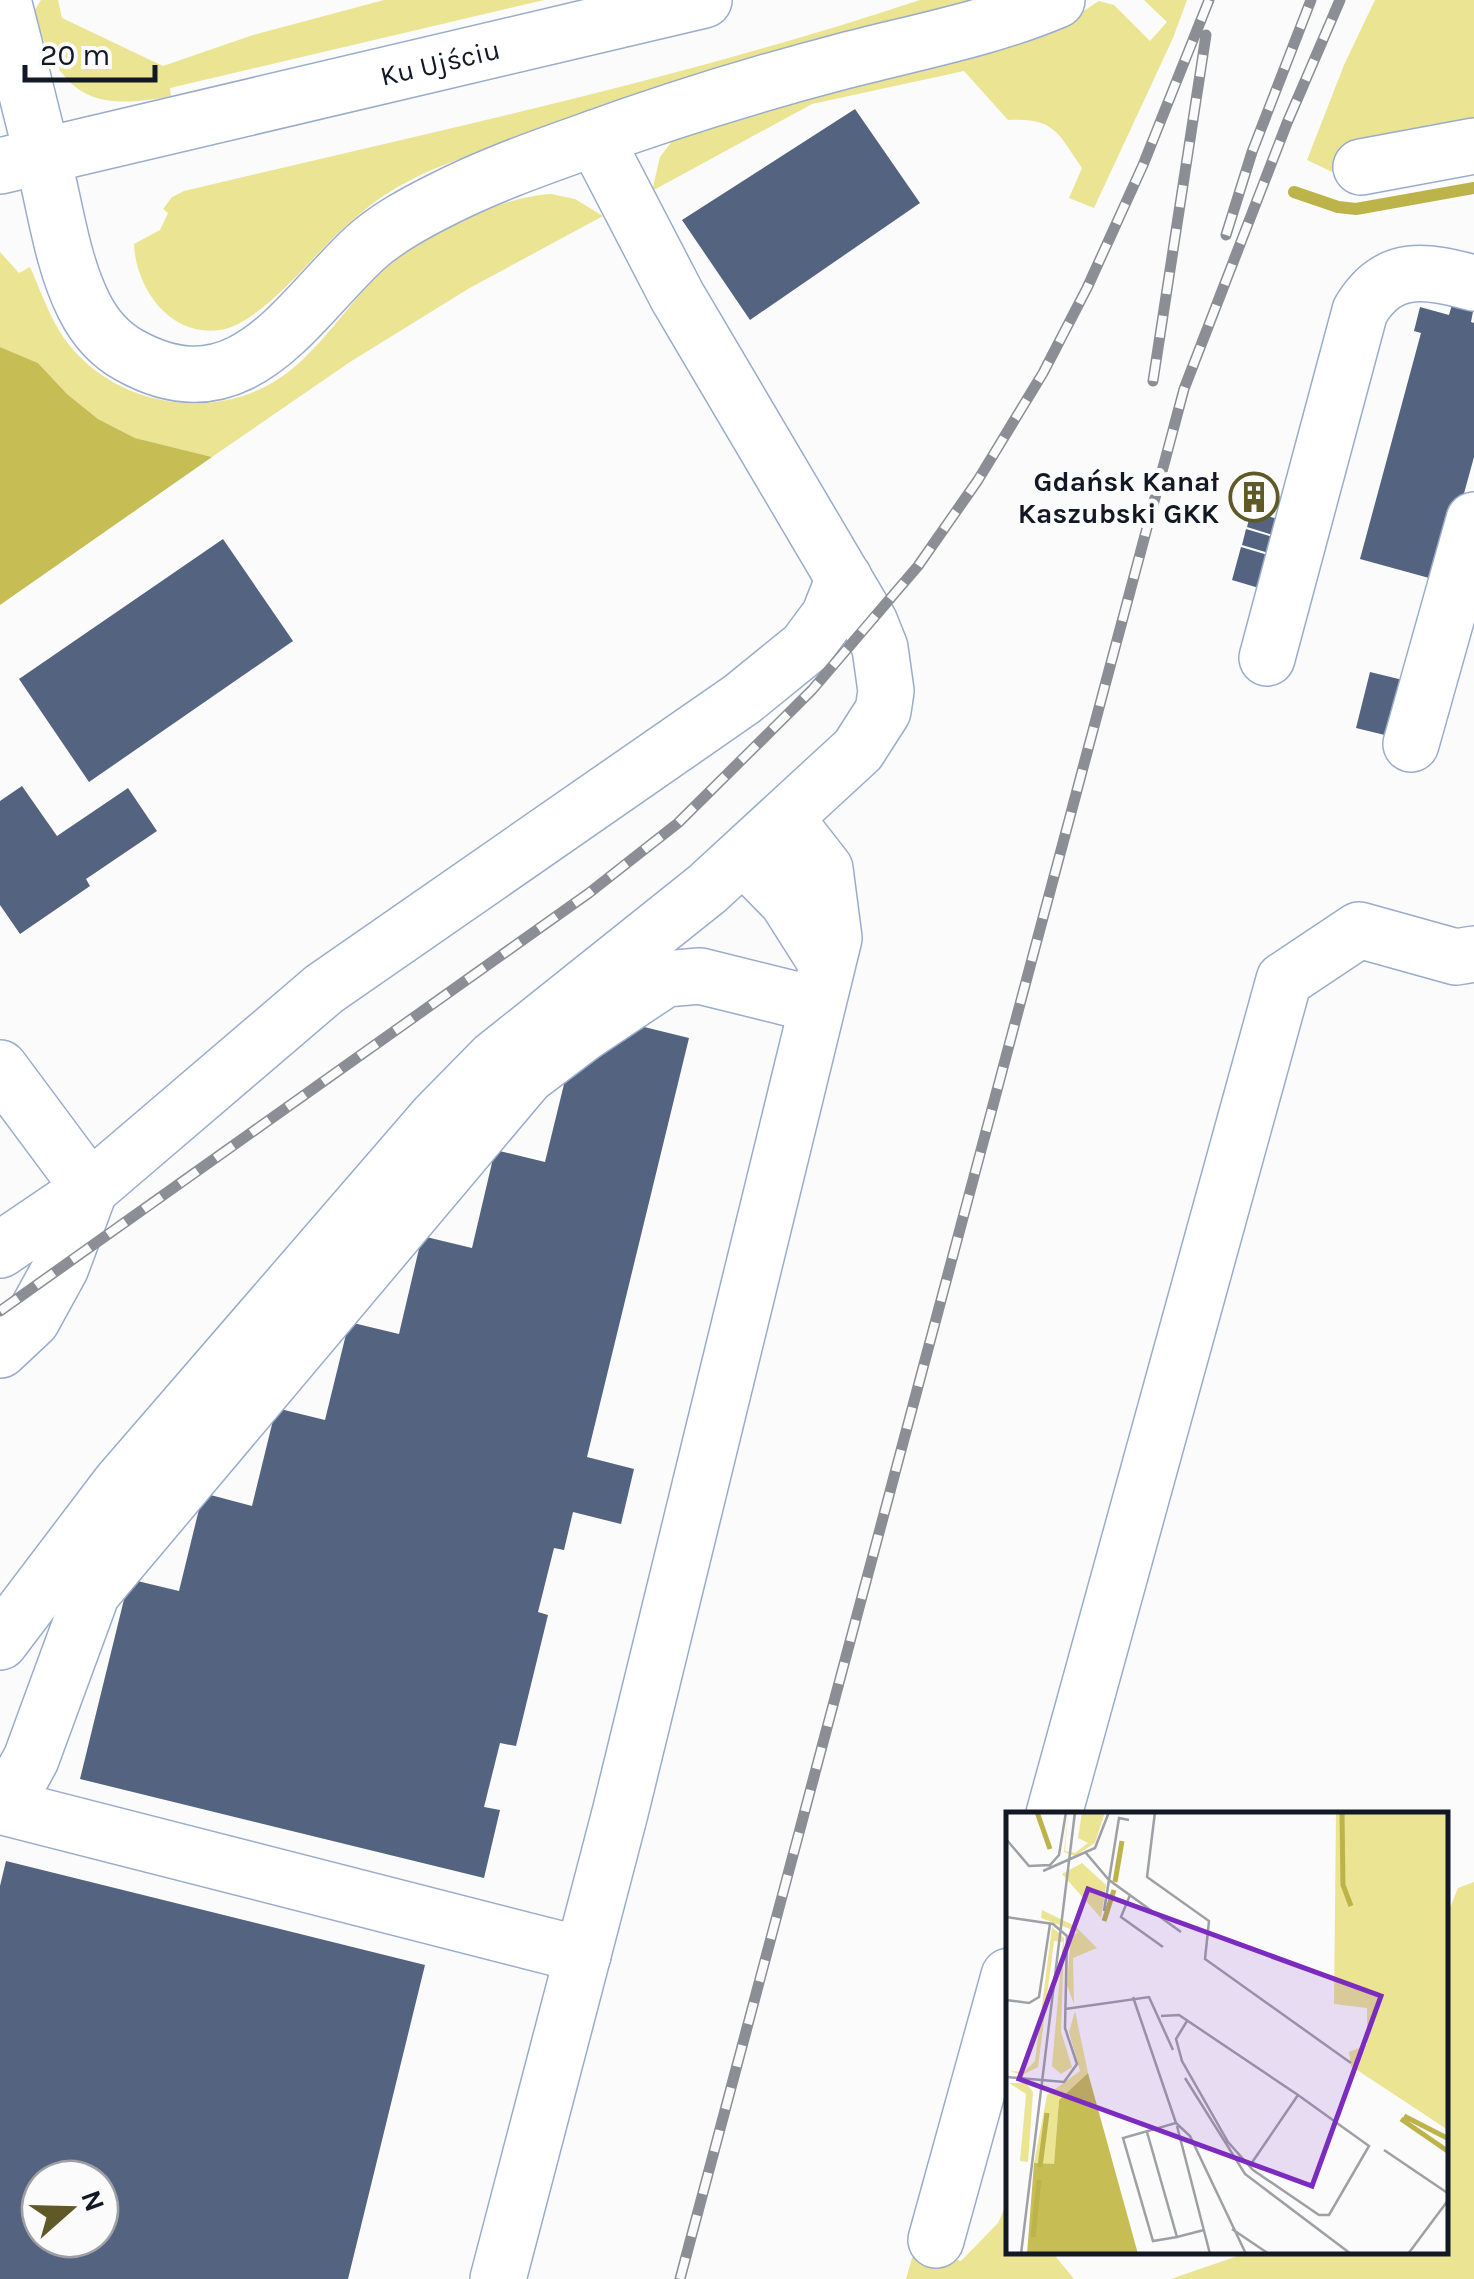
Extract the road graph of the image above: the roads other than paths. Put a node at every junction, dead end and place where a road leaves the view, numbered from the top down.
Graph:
1 (4, 0) edge
2 (704, 0) edge
3 (1058, 0) edge
4 (595, 138) junction
5 (1474, 146) edge
6 (21, 161) edge
7 (1361, 168) dead end
8 (1474, 283) edge
9 (1474, 520) edge
10 (844, 578) junction
11 (1266, 658) dead end
12 (1411, 744) dead end
13 (786, 818) junction
14 (744, 856) junction
15 (1474, 954) edge
16 (822, 984) junction
17 (0, 1068) edge
18 (90, 1189) junction
19 (0, 1250) edge
20 (0, 1350) edge
21 (0, 1642) edge
22 (0, 1802) edge
23 (1055, 1812) edge
24 (583, 1956) junction
25 (1006, 1987) edge
26 (936, 2240) dead end
27 (498, 2279) edge

1 - 6 street
2 - 6 street, Ku Ujściu
3 - 4 street
4 - 6 street
4 - 10 street
5 - 7 street
8 - 11 street
9 - 12 street
10 - 13 street
10 - 18 street
13 - 14 street
13 - 16 street
14 - 16 street
14 - 21 street
15 - 23 street
16 - 22 street
16 - 24 street
17 - 18 street
18 - 19 street
18 - 20 street
22 - 24 street
24 - 27 street
25 - 26 street

